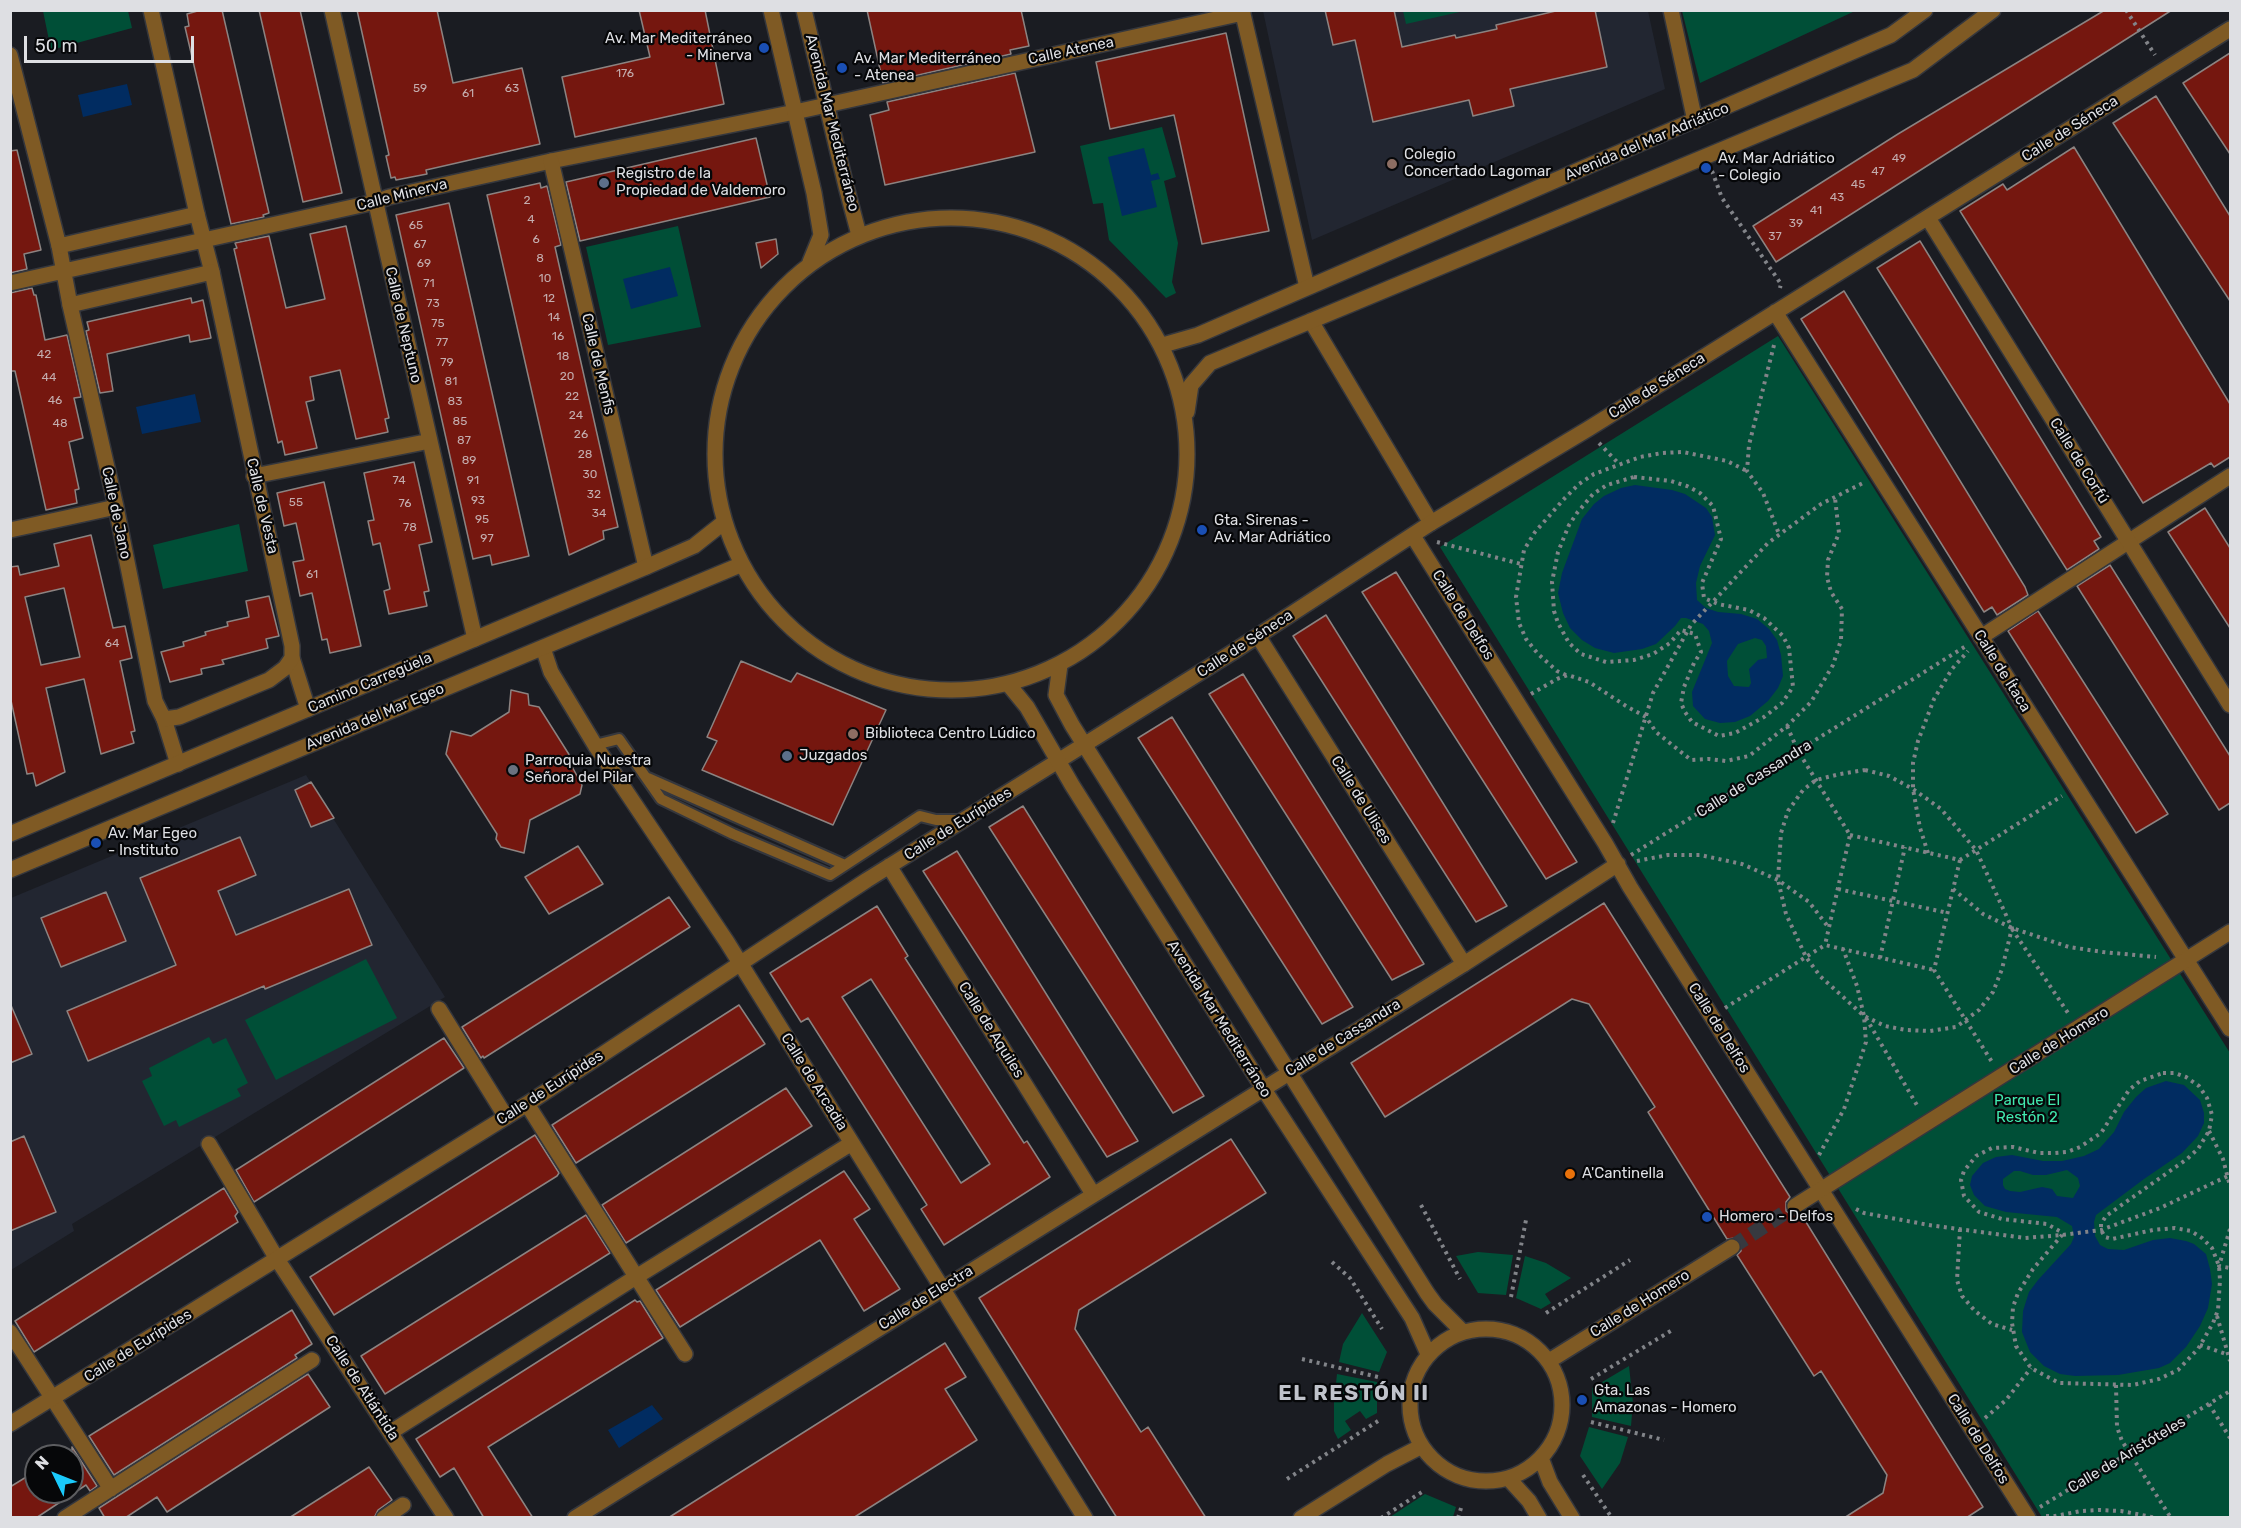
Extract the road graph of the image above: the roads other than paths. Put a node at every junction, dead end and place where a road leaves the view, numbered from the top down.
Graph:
1 (151, 10) edge
2 (332, 10) edge
3 (771, 10) edge
4 (804, 10) edge
5 (1671, 10) edge
6 (1925, 10) edge
7 (1993, 10) edge
8 (1243, 12) edge
9 (2230, 29) edge
10 (10, 55) edge
11 (827, 104) junction
12 (795, 112) junction
13 (1695, 121) junction
14 (551, 161) junction
15 (375, 202) junction
16 (197, 214) junction
17 (1928, 218) junction
18 (859, 234) junction
19 (203, 239) junction
20 (59, 246) junction
21 (810, 262) junction
22 (64, 271) junction
23 (212, 272) junction
24 (10, 283) edge
25 (1307, 287) junction
26 (70, 305) junction
27 (1775, 312) junction
28 (1311, 321) junction
29 (1163, 345) junction
30 (1186, 415) junction
31 (430, 441) junction
32 (254, 476) junction
33 (2230, 476) edge
34 (116, 507) junction
35 (723, 523) junction
36 (1431, 523) junction
37 (10, 530) edge
38 (1413, 536) junction
39 (2128, 541) junction
40 (740, 565) junction
41 (645, 567) junction
42 (1258, 636) junction
43 (1981, 637) junction
44 (475, 639) junction
45 (543, 648) junction
46 (292, 658) junction
47 (1060, 665) junction
48 (1009, 685) junction
49 (2230, 705) edge
50 (308, 709) junction
51 (164, 719) junction
52 (595, 745) junction
53 (1084, 745) junction
54 (1058, 761) junction
55 (178, 764) junction
56 (648, 778) junction
57 (964, 820) junction
58 (10, 834) edge
59 (1618, 864) junction
60 (845, 865) junction
61 (890, 866) junction
62 (10, 870) edge
63 (2230, 932) edge
64 (2187, 960) junction
65 (740, 964) junction
66 (1464, 964) junction
67 (439, 1009) dead end
68 (2230, 1029) edge
69 (1282, 1075) junction
70 (1263, 1088) junction
71 (526, 1104) junction
72 (506, 1117) junction
73 (852, 1143) junction
74 (209, 1144) dead end
75 (1822, 1190) junction
76 (1093, 1194) junction
77 (1796, 1206) tunnel mouth
78 (1732, 1247) tunnel mouth
79 (277, 1259) junction
80 (636, 1277) junction
81 (942, 1288) junction
82 (10, 1332) edge
83 (1463, 1332) junction
84 (685, 1354) dead end
85 (1428, 1354) junction
86 (312, 1360) dead end
87 (1549, 1361) junction
88 (53, 1398) junction
89 (10, 1424) edge
90 (392, 1432) junction
91 (1420, 1448) junction
92 (1541, 1458) junction
93 (1509, 1479) junction
94 (111, 1489) junction
95 (403, 1505) dead end
96 (2026, 1517) edge
97 (65, 1518) edge
98 (384, 1518) edge
99 (446, 1518) edge
100 (575, 1518) edge
101 (1085, 1518) edge
102 (1301, 1518) edge
103 (1539, 1518) edge
104 (1572, 1518) edge

1 - 16 street, Calle de Vesta
2 - 15 street, Calle de Neptuno
3 - 12 street
4 - 11 street, Avenida Mar Mediterráneo
5 - 13 street
6 - 13 street, Avenida del Mar Adriático
7 - 28 street
8 - 11 street, Calle Atenea
8 - 25 street
9 - 17 street, Calle de Séneca
10 - 20 street, Calle de Jano
11 - 12 street, Calle Atenea
11 - 18 street, Avenida Mar Mediterráneo
12 - 14 street, Calle Minerva
12 - 21 street
13 - 25 street, Avenida del Mar Adriático
14 - 15 street, Calle Minerva
14 - 41 street, Calle de Menfis
15 - 19 street, Calle Minerva
15 - 31 street, Calle de Neptuno
16 - 19 street, Calle de Vesta
16 - 20 street
17 - 27 street, Calle de Séneca
17 - 39 street, Calle de Corfú
18 - 21 street
18 - 29 street
19 - 22 street, Calle Minerva
19 - 23 street, Calle de Vesta
20 - 22 street, Calle de Jano
21 - 35 street
22 - 24 street, Calle Minerva
22 - 26 street, Calle de Jano
23 - 26 street
23 - 32 street, Calle de Vesta
25 - 29 street, Avenida del Mar Adriático
26 - 34 street, Calle de Jano
27 - 36 street, Calle de Séneca
27 - 43 street, Calle de Ítaca
28 - 30 street
28 - 36 street
29 - 30 street
30 - 47 street
31 - 32 street
31 - 44 street, Calle de Neptuno
32 - 46 street, Calle de Vesta
33 - 39 street
34 - 37 street
34 - 51 street, Calle de Jano
35 - 40 street
35 - 41 street, Camino Carregüela
36 - 38 street, Calle de Séneca
38 - 42 street, Calle de Séneca
38 - 59 street, Calle de Delfos
39 - 43 street
39 - 49 street, Calle de Corfú
40 - 45 street, Avenida del Mar Egeo
40 - 48 street
41 - 44 street, Camino Carregüela
42 - 53 street, Calle de Séneca
42 - 66 street, Calle de Ulises
43 - 64 street, Calle de Ítaca
44 - 50 street, Camino Carregüela
45 - 52 street, Calle de Arcadia
45 - 62 street, Avenida del Mar Egeo
46 - 50 street, Calle de Vesta
46 - 51 street
47 - 48 street
47 - 53 street, Avenida Mar Mediterráneo
48 - 54 street, Avenida Mar Mediterráneo
50 - 55 street, Camino Carregüela
51 - 55 street, Calle de Jano
52 - 56 lane
52 - 65 street, Calle de Arcadia
53 - 54 street, Calle de Eurípides
53 - 69 street, Avenida Mar Mediterráneo
54 - 57 street, Calle de Eurípides
54 - 70 street, Avenida Mar Mediterráneo
55 - 58 street, Camino Carregüela
56 - 60 lane
56 - 60 lane
57 - 60 lane
57 - 61 street, Calle de Eurípides
59 - 66 street, Calle de Cassandra
59 - 75 street, Calle de Delfos
61 - 65 street, Calle de Eurípides
61 - 76 street, Calle de Aquiles
63 - 64 street, Calle de Homero
64 - 68 street, Calle de Ítaca
64 - 75 street, Calle de Homero
65 - 71 street, Calle de Eurípides
65 - 73 street, Calle de Arcadia
66 - 69 street, Calle de Cassandra
67 - 72 street
69 - 70 street, Calle de Electra
69 - 83 street, Avenida Mar Mediterráneo
70 - 76 street, Calle de Electra
70 - 85 street, Avenida Mar Mediterráneo
71 - 72 street, Calle de Eurípides
71 - 80 street
72 - 79 street, Calle de Eurípides
73 - 80 street
73 - 81 street, Calle de Arcadia
74 - 79 street, Calle de Atlántida
75 - 77 street, Calle de Homero
75 - 96 street, Calle de Delfos
76 - 81 street, Calle de Electra
78 - 87 street, Calle de Homero
79 - 88 street, Calle de Eurípides
79 - 90 street, Calle de Atlántida
80 - 84 street
80 - 90 street
81 - 100 street, Calle de Electra
81 - 101 street, Calle de Arcadia
82 - 88 street
83 - 85 street
83 - 87 street
85 - 91 street
86 - 94 street
87 - 92 street
88 - 89 street, Calle de Eurípides
88 - 94 street
90 - 99 street, Calle de Atlántida
91 - 93 street
91 - 102 street
92 - 93 street
92 - 104 street
93 - 103 street
94 - 97 street
95 - 98 street

